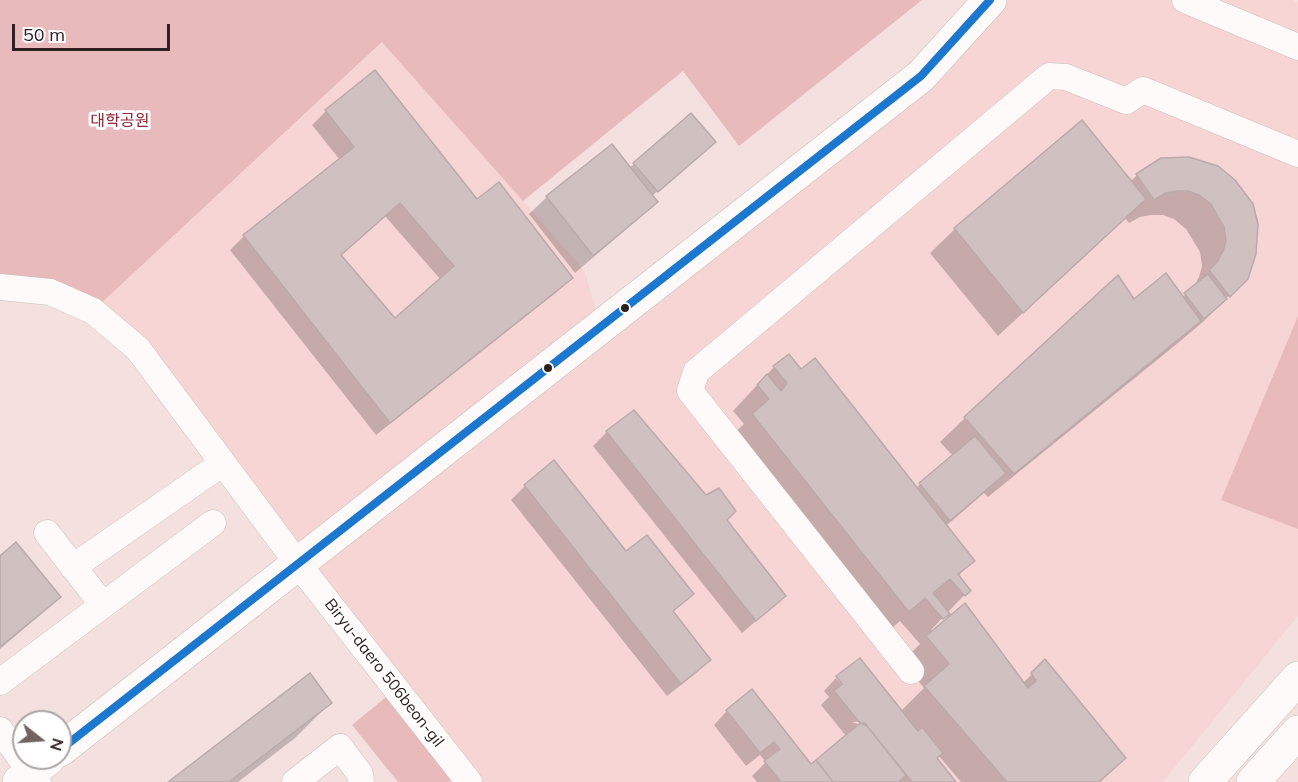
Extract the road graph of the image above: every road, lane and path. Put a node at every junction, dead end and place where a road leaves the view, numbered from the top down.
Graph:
1 (990, 0) edge
2 (1185, 0) edge
3 (1298, 46) edge
4 (1298, 154) edge
5 (3, 294) edge
6 (223, 463) junction
7 (213, 523) dead end
8 (47, 533) dead end
9 (298, 564) junction
10 (74, 567) junction
11 (102, 605) junction
12 (910, 671) dead end
13 (1298, 678) edge
14 (0, 682) edge
15 (0, 730) edge
16 (1298, 732) edge
17 (72, 741) edge
18 (34, 774) edge
19 (295, 782) edge
20 (361, 782) edge
21 (469, 782) edge
22 (1205, 782) edge
23 (1253, 782) edge

1 - 9 main road
2 - 3 street
4 - 12 street
5 - 6 street, Biryu-daero 506beon-gil
6 - 9 street, Biryu-daero 506beon-gil
6 - 10 street
7 - 11 street
8 - 10 street
9 - 17 main road
9 - 21 street, Biryu-daero 506beon-gil
10 - 11 street
11 - 14 street
13 - 22 main road
15 - 18 street
16 - 23 main road
19 - 20 street

